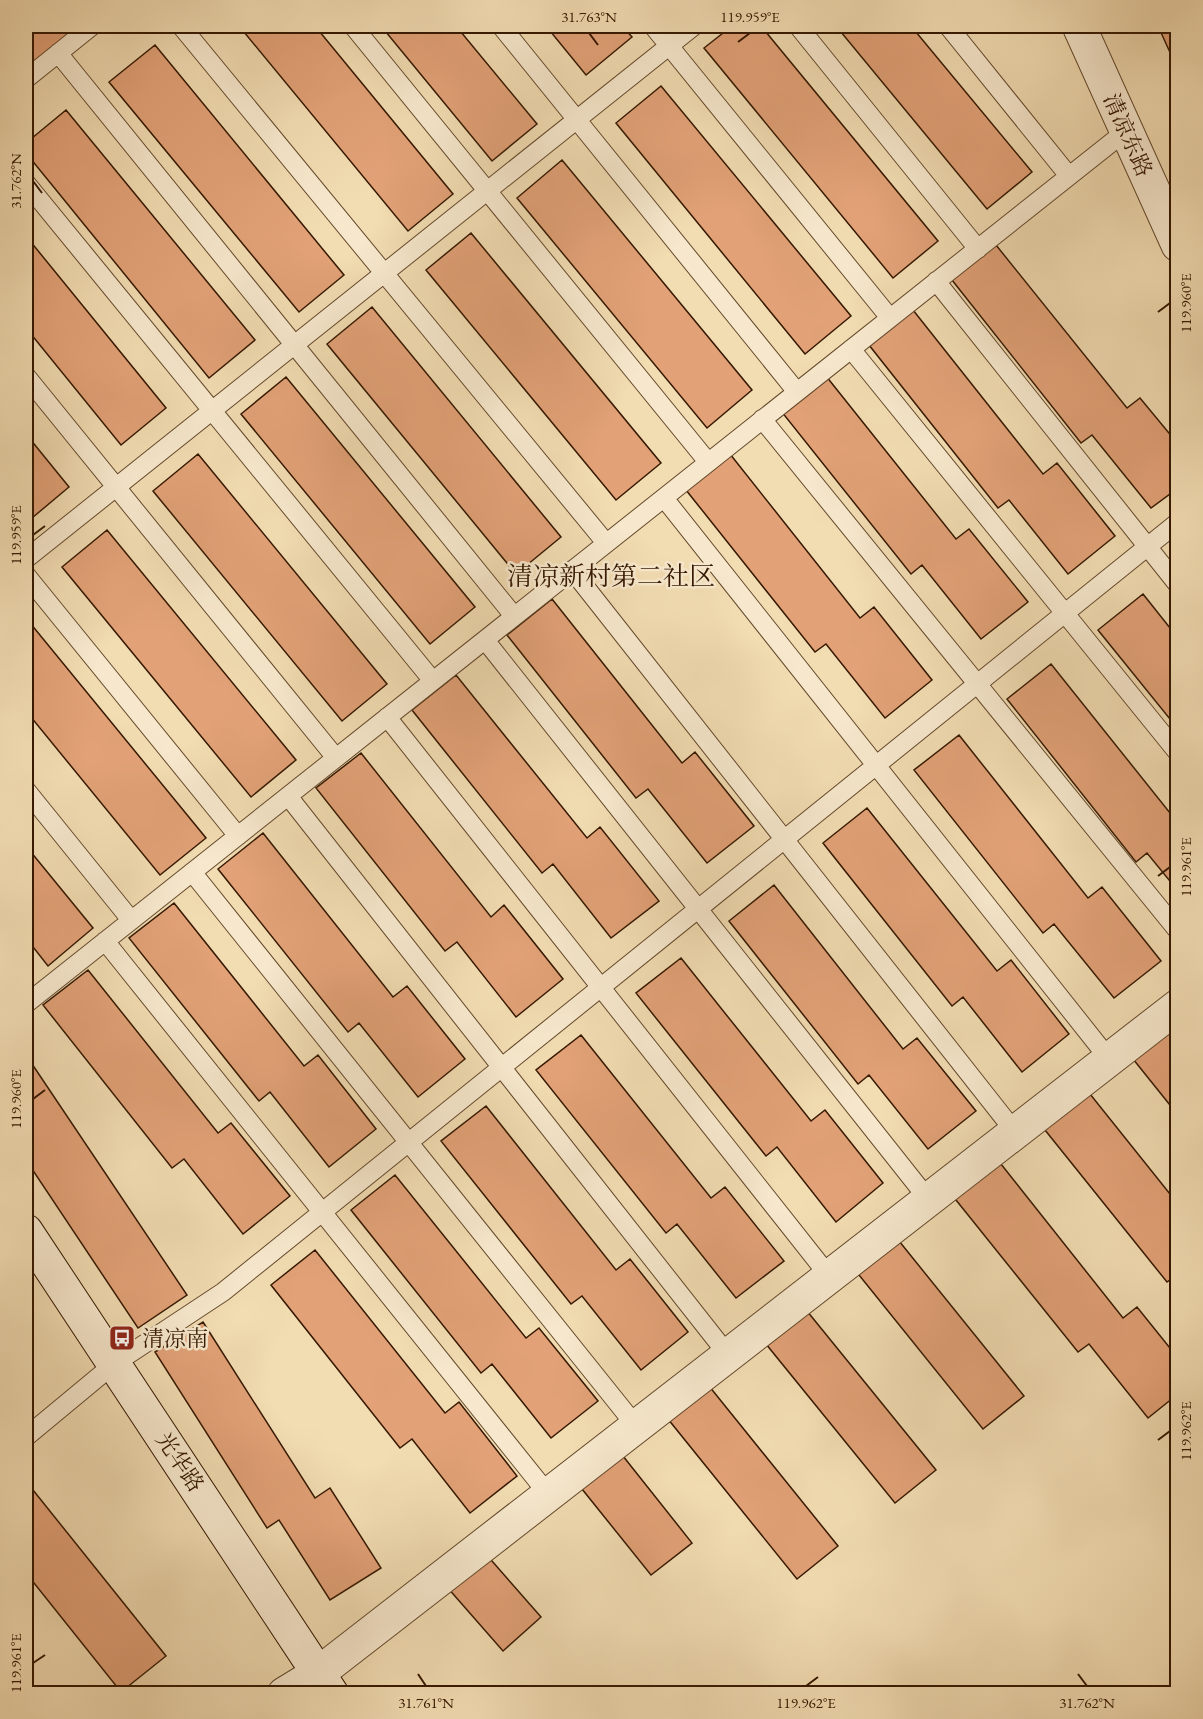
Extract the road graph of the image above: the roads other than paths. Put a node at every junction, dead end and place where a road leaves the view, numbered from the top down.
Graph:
1 (92, 26) edge
2 (181, 26) edge
3 (353, 26) edge
4 (501, 26) edge
5 (653, 26) edge
6 (694, 26) edge
7 (798, 26) edge
8 (948, 26) edge
9 (1079, 26) edge
10 (669, 46) junction
11 (58, 53) junction
12 (26, 79) edge
13 (577, 119) junction
14 (1126, 131) junction
15 (1069, 176) junction
16 (26, 183) edge
17 (487, 191) junction
18 (1178, 245) edge
19 (978, 249) junction
20 (384, 273) junction
21 (936, 281) junction
22 (890, 318) junction
23 (294, 344) junction
24 (851, 349) junction
25 (26, 376) edge
26 (797, 392) junction
27 (211, 410) junction
28 (762, 419) junction
29 (708, 462) junction
30 (116, 487) junction
31 (664, 498) junction
32 (1178, 522) edge
33 (606, 543) junction
34 (1147, 547) junction
35 (26, 559) edge
36 (572, 570) junction
37 (26, 575) edge
38 (1178, 585) edge
39 (1065, 613) junction
40 (514, 616) junction
41 (485, 640) junction
42 (433, 681) junction
43 (978, 684) junction
44 (387, 717) junction
45 (1178, 753) edge
46 (336, 758) junction
47 (876, 765) junction
48 (26, 790) edge
49 (288, 796) junction
50 (238, 836) junction
51 (784, 839) junction
52 (192, 872) junction
53 (698, 909) junction
54 (131, 920) junction
55 (1178, 931) edge
56 (105, 941) junction
57 (601, 987) junction
58 (26, 1004) edge
59 (1178, 1006) edge
60 (1109, 1059) junction
61 (501, 1068) junction
62 (1015, 1132) junction
63 (409, 1142) junction
64 (928, 1199) junction
65 (322, 1212) junction
66 (26, 1231) edge
67 (829, 1276) junction
68 (728, 1355) junction
69 (114, 1364) junction
70 (636, 1426) junction
71 (26, 1437) edge
72 (548, 1494) junction
73 (326, 1682) edge
74 (284, 1694) edge

1 - 11 lane
2 - 20 lane
3 - 17 lane
4 - 13 lane
5 - 10 lane
6 - 10 lane
7 - 19 lane
8 - 15 lane
9 - 14 street, 清凉东路
10 - 13 lane
10 - 22 lane
11 - 12 lane
11 - 23 lane
13 - 17 lane
13 - 26 lane
14 - 15 lane
14 - 18 street, 清凉东路
15 - 19 lane
16 - 27 lane
17 - 20 lane
17 - 29 lane
19 - 21 lane
20 - 23 lane
20 - 33 lane
21 - 22 lane
21 - 34 lane
22 - 24 lane
23 - 27 lane
23 - 40 lane
24 - 26 lane
24 - 39 lane
25 - 30 lane
26 - 28 lane
27 - 30 lane
27 - 42 lane
28 - 29 lane
28 - 43 lane
29 - 31 lane
30 - 35 lane
30 - 46 lane
31 - 33 lane
31 - 47 lane
32 - 34 lane
33 - 36 lane
34 - 38 lane
34 - 39 lane
36 - 40 lane
36 - 51 lane
37 - 50 lane
39 - 43 lane
39 - 45 lane
40 - 41 lane
41 - 42 lane
41 - 53 lane
42 - 44 lane
43 - 47 lane
43 - 55 lane
44 - 46 lane
44 - 57 lane
46 - 49 lane
47 - 51 lane
47 - 60 lane
48 - 54 lane
49 - 50 lane
49 - 61 lane
50 - 52 lane
51 - 53 lane
51 - 62 lane
52 - 54 lane
52 - 63 lane
53 - 57 lane
53 - 64 lane
54 - 56 lane
56 - 58 lane
56 - 65 lane
57 - 61 lane
57 - 67 lane
59 - 60 street
60 - 62 street
61 - 63 lane
61 - 68 lane
62 - 64 street
63 - 65 lane
63 - 70 lane
64 - 67 street
65 - 69 lane
65 - 72 lane
66 - 69 street, 光华路
67 - 68 street
68 - 70 street
69 - 71 lane
69 - 73 street, 光华路
70 - 72 street
72 - 73 street
73 - 74 street

